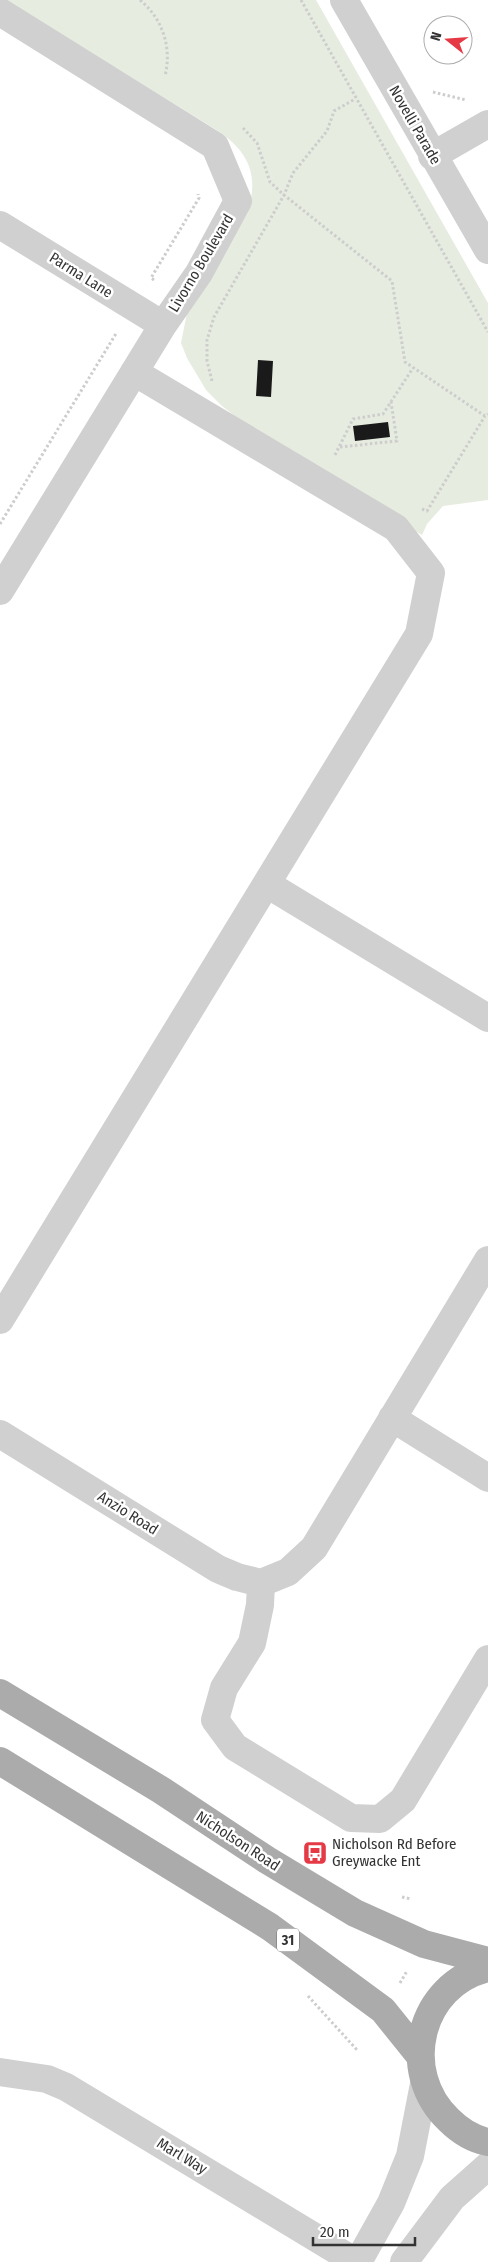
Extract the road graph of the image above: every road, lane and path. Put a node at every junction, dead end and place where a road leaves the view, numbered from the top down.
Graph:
1 (140, 0) edge
2 (301, 0) edge
3 (344, 0) edge
4 (0, 12) edge
5 (156, 71) dead end
6 (164, 76) junction
7 (173, 81) dead end
8 (424, 89) dead end
9 (355, 99) junction
10 (468, 100) dead end
11 (236, 122) dead end
12 (488, 124) edge
13 (432, 156) junction
14 (197, 189) dead end
15 (284, 196) junction
16 (0, 225) edge
17 (488, 250) edge
18 (151, 278) junction
19 (182, 297) junction
20 (133, 307) junction
21 (214, 317) junction
22 (163, 325) junction
23 (488, 332) edge
24 (413, 367) junction
25 (134, 372) junction
26 (213, 382) dead end
27 (391, 402) junction
28 (486, 415) edge
29 (340, 447) junction
30 (327, 451) dead end
31 (418, 506) dead end
32 (0, 524) edge
33 (0, 591) edge
34 (267, 884) junction
35 (488, 1018) edge
36 (488, 1260) edge
37 (0, 1320) edge
38 (392, 1418) junction
39 (0, 1434) edge
40 (488, 1478) edge
41 (261, 1583) junction
42 (488, 1659) edge
43 (0, 1693) edge
44 (0, 1761) edge
45 (488, 1961) edge
46 (411, 1965) dead end
47 (488, 1968) edge
48 (396, 1990) dead end
49 (420, 2056) junction
50 (0, 2072) edge
51 (424, 2084) junction
52 (488, 2142) edge
53 (488, 2166) edge
54 (357, 2262) edge
55 (404, 2262) edge

1 - 6 path
2 - 9 path
3 - 13 street, Novelli Parade
4 - 19 street, Livorno Boulevard
5 - 6 path
6 - 7 path
8 - 10 path
9 - 15 path
9 - 23 path
11 - 15 path
12 - 13 street
13 - 17 street, Novelli Parade
14 - 18 path
15 - 21 path
15 - 24 path
16 - 20 street, Parma Lane
18 - 19 path
18 - 20 path
19 - 21 path
19 - 22 street, Livorno Boulevard
20 - 22 street, Parma Lane
20 - 32 path
21 - 26 path
22 - 25 street, Livorno Boulevard
24 - 27 path
24 - 28 path
25 - 33 street, Livorno Boulevard
25 - 34 street
27 - 29 path
27 - 29 path
28 - 31 path
29 - 30 path
34 - 35 street
34 - 37 street
36 - 38 street
38 - 40 street
38 - 41 street
39 - 41 street, Anzio Road
41 - 42 street
43 - 45 main road, Nicholson Road
44 - 49 main road, 31
46 - 48 path
47 - 49 main road
49 - 51 main road
50 - 54 street, Marl Way
51 - 52 main road
51 - 54 street
53 - 55 street

